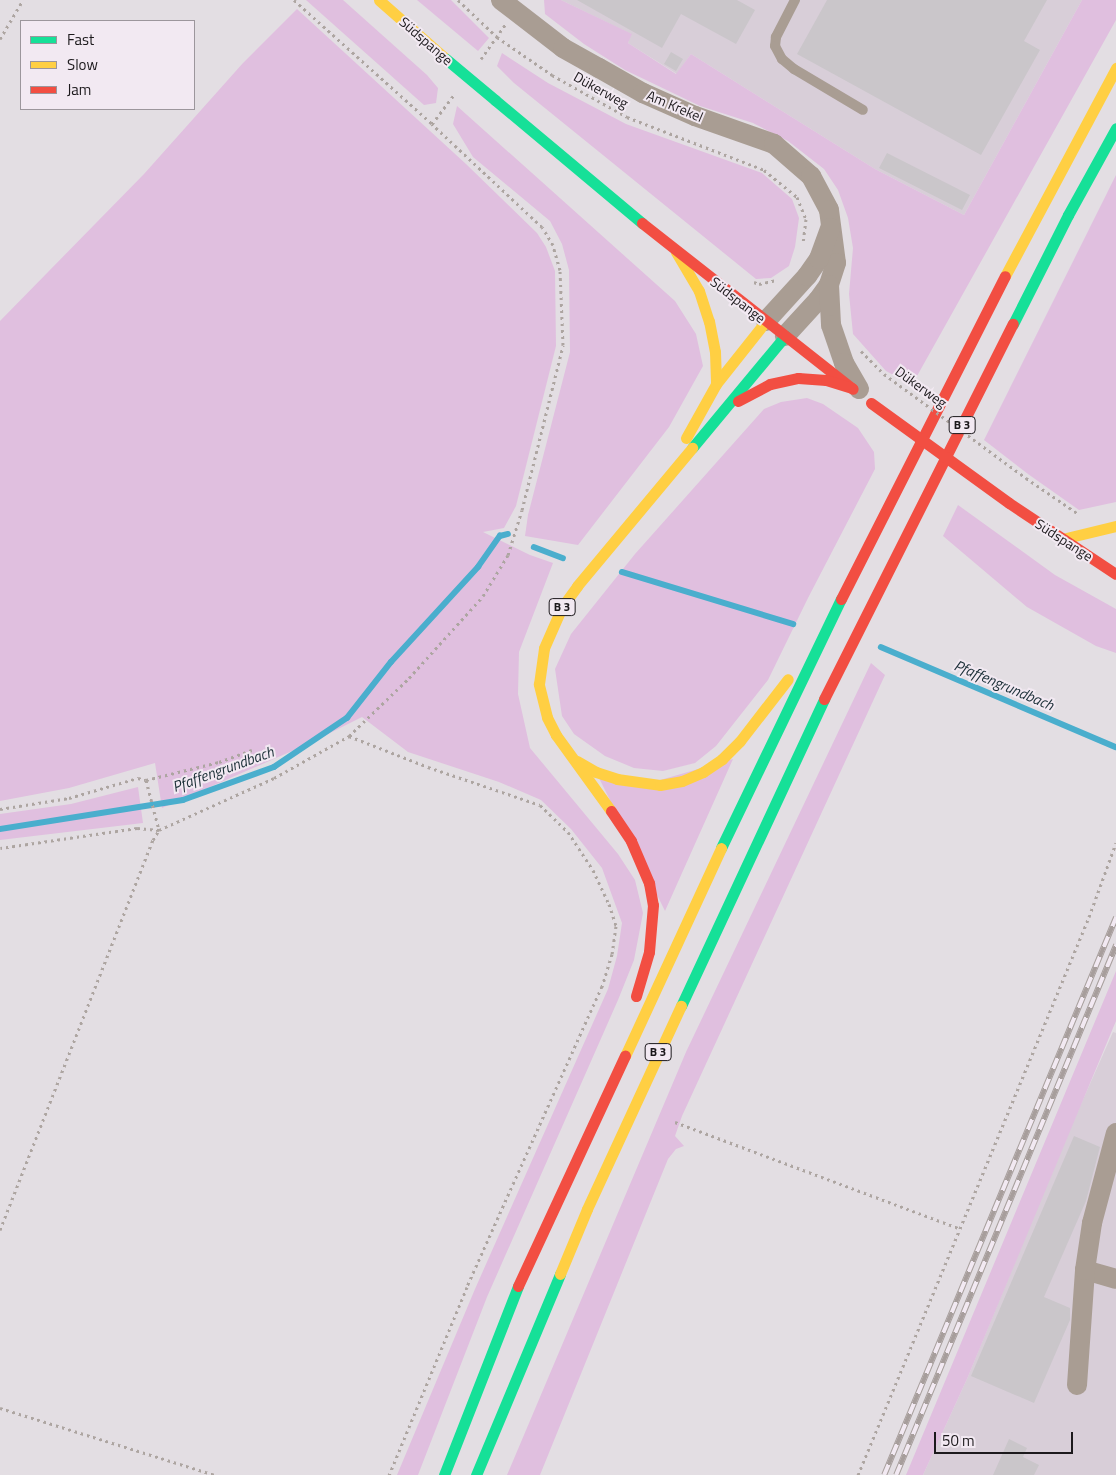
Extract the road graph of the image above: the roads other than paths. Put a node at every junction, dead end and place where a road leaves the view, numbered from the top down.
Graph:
1 (379, 0) edge
2 (795, 0) edge
3 (511, 4) edge
4 (1116, 68) edge
5 (863, 110) dead end
6 (1116, 128) edge
7 (1104, 174) dead end
8 (1068, 215) junction
9 (832, 222) junction
10 (676, 252) junction
11 (829, 285) junction
12 (766, 321) junction
13 (785, 336) junction
14 (716, 384) junction
15 (863, 397) junction
16 (723, 413) junction
17 (664, 479) junction
18 (1116, 526) edge
19 (1062, 539) junction
20 (1116, 574) edge
21 (827, 626) junction
22 (574, 759) junction
23 (631, 1011) dead end
24 (625, 1029) dead end
25 (593, 1120) junction
26 (1116, 1133) edge
27 (1085, 1270) junction
28 (1116, 1279) edge
29 (1076, 1385) dead end
30 (444, 1475) edge
31 (476, 1475) edge

1 - 10 main road, Südspange, bridge
2 - 5 lane
3 - 9 street, Am Krekel
4 - 21 main road, B 3
6 - 8 main road, B 3
7 - 8 main road, B 3
8 - 31 main road, B 3
9 - 11 street, Am Krekel
9 - 12 street
10 - 12 main road, Südspange
10 - 14 main road
11 - 13 street, Am Krekel
11 - 15 street, Am Krekel
12 - 13 main road, Südspange
12 - 14 main road, B 3
13 - 15 main road, Südspange
13 - 16 main road, B 3
14 - 17 main road, B 3
15 - 16 main road, B 3
15 - 19 main road, Südspange, bridge
16 - 17 main road, B 3
17 - 22 main road, B 3
18 - 19 main road
19 - 20 main road, Südspange
21 - 22 main road, B 3
21 - 25 main road, B 3
22 - 23 main road, B 3
24 - 25 main road, B 3
25 - 30 main road, B 3
26 - 27 street
27 - 28 street
27 - 29 street

